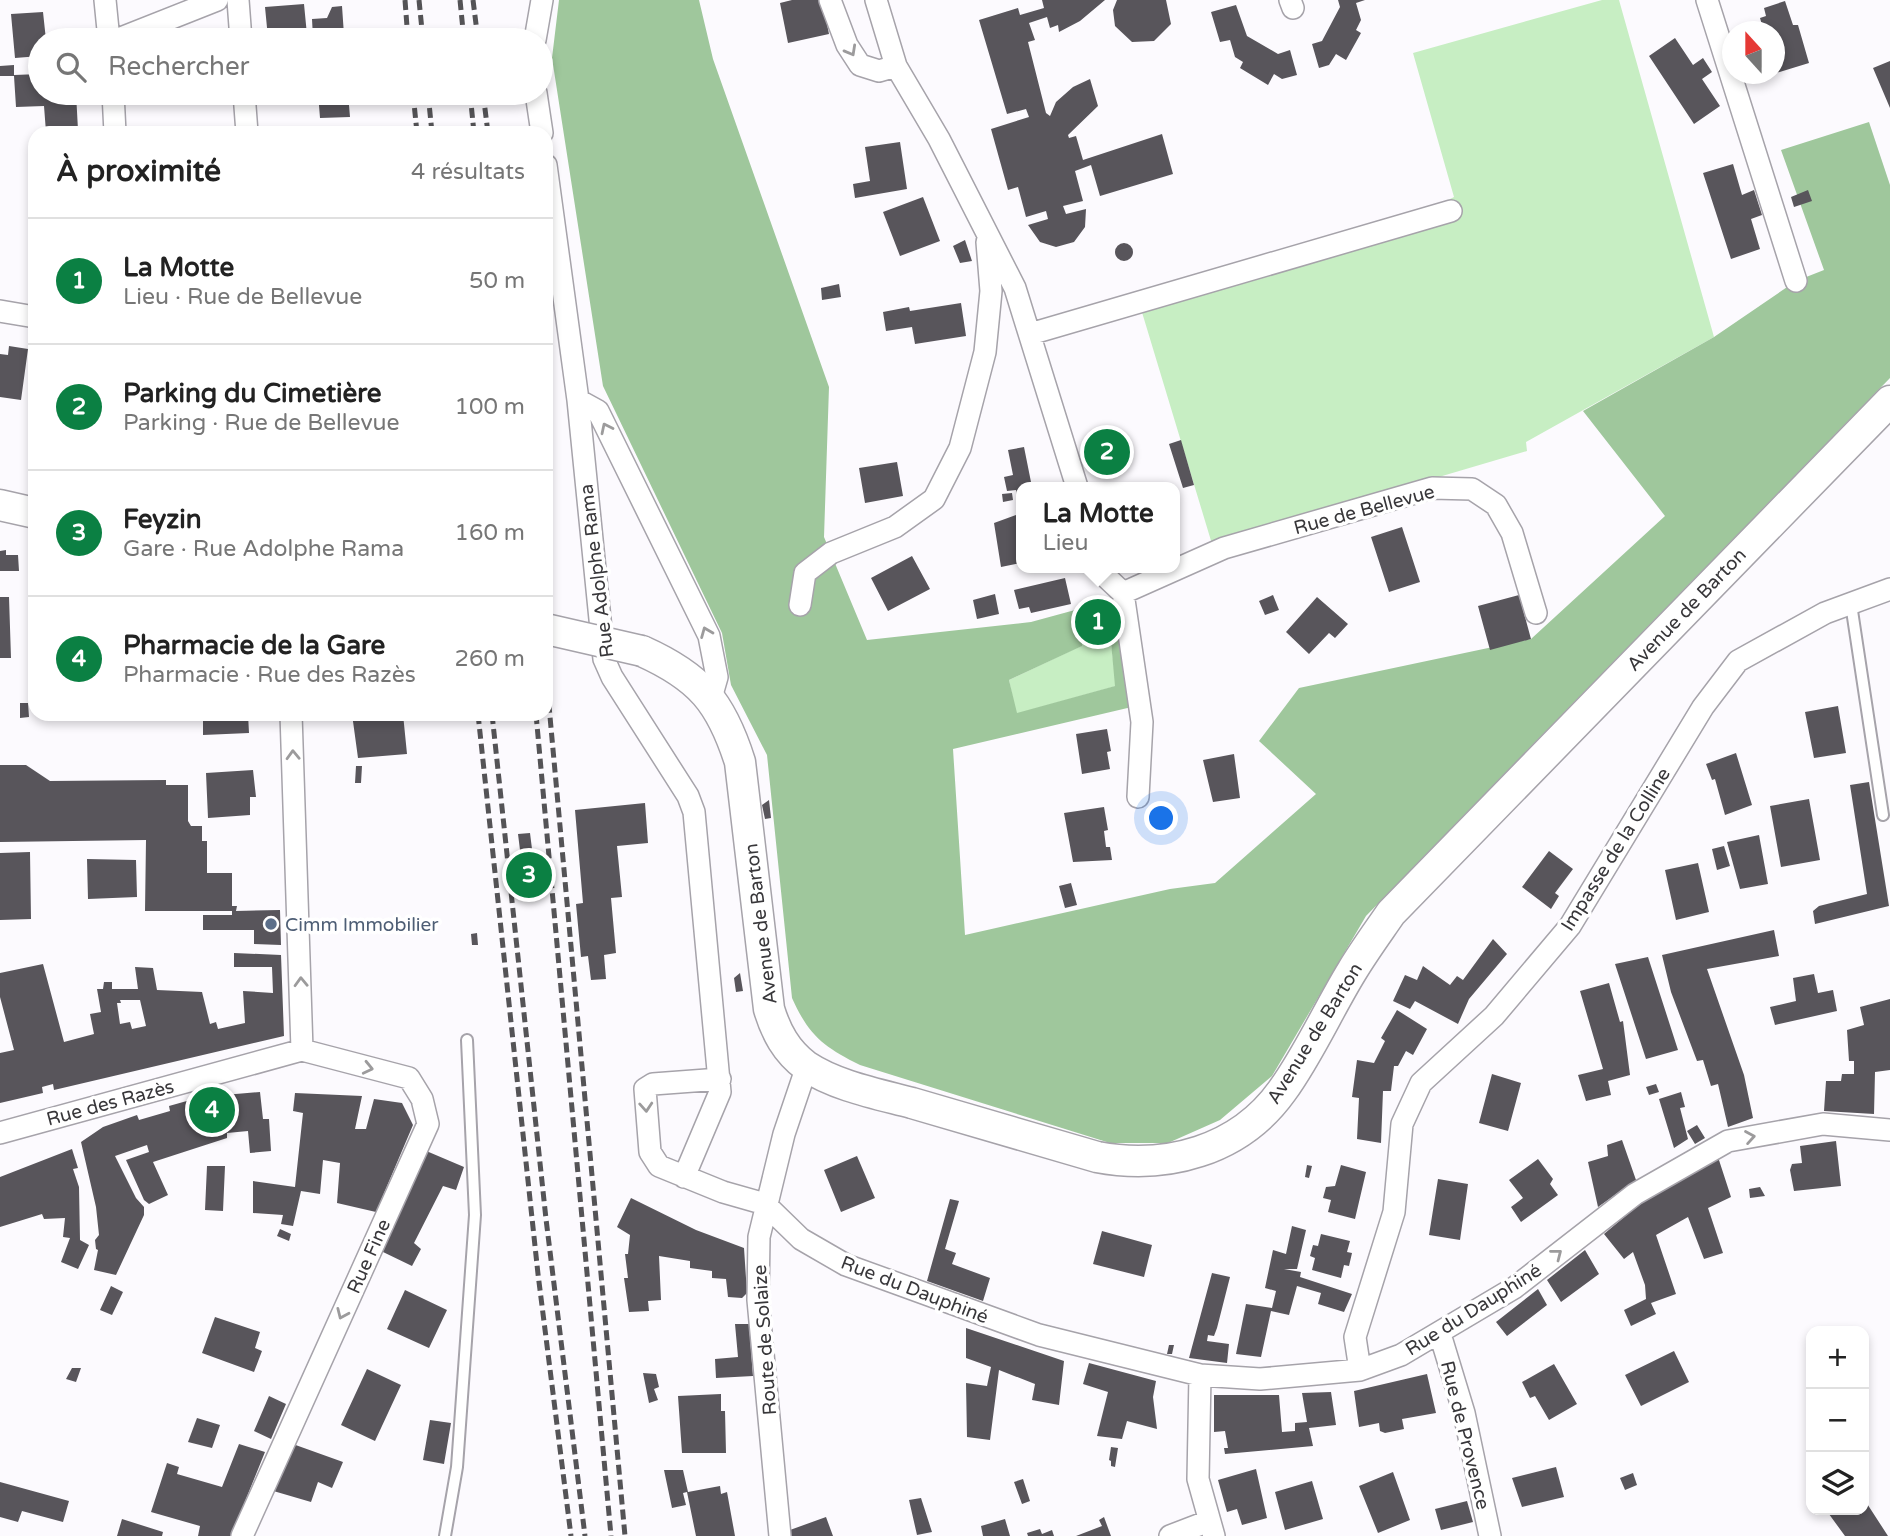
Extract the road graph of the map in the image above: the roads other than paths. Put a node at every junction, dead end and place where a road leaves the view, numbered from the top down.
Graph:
1 (106, 0) edge
2 (217, 0) edge
3 (238, 0) edge
4 (542, 0) edge
5 (830, 0) edge
6 (876, 0) edge
7 (1707, 0) edge
8 (109, 28) edge
9 (146, 28) edge
10 (240, 28) edge
11 (537, 28) edge
12 (896, 66) junction
13 (114, 105) edge
14 (245, 105) edge
15 (538, 105) edge
16 (115, 126) edge
17 (246, 126) edge
18 (541, 126) edge
19 (1451, 211) dead end
20 (553, 216) edge
21 (986, 232) junction
22 (1796, 281) dead end
23 (0, 311) edge
24 (28, 316) edge
25 (1030, 334) junction
26 (578, 400) junction
27 (1890, 401) edge
28 (1075, 482) edge
29 (0, 505) edge
30 (28, 511) edge
31 (1180, 568) edge
32 (1104, 573) edge
33 (1168, 573) edge
34 (1890, 589) edge
35 (1123, 593) junction
36 (1851, 604) junction
37 (800, 605) dead end
38 (1536, 613) dead end
39 (553, 631) edge
40 (711, 698) junction
41 (291, 721) edge
42 (1138, 797) dead end
43 (1883, 815) dead end
44 (467, 1040) dead end
45 (302, 1050) junction
46 (807, 1066) junction
47 (720, 1079) junction
48 (1890, 1130) edge
49 (0, 1133) edge
50 (684, 1177) junction
51 (765, 1204) junction
52 (1440, 1334) junction
53 (1360, 1370) junction
54 (1200, 1376) junction
55 (1212, 1529) edge
56 (242, 1536) edge
57 (445, 1536) edge
58 (780, 1536) edge
59 (1170, 1536) edge
60 (1490, 1536) edge

1 - 8 street
2 - 9 street
3 - 10 street
4 - 11 street
5 -> 12 street
6 - 12 street
7 - 22 street
12 - 21 street
13 - 16 street
14 - 17 street
15 - 18 street
19 - 25 street
20 - 26 street, Rue Adolphe Rama
21 - 25 street
21 - 37 street
23 - 24 street
25 - 28 street
40 -> 26 street
26 - 47 street, Rue Adolphe Rama
27 - 46 street, Avenue de Barton
29 - 30 street
31 - 38 street, Rue de Bellevue
32 - 35 street
33 - 35 street, Rue de Bellevue
34 - 36 street, Impasse de la Colline
35 - 42 street
36 - 43 lane
36 - 53 street, Impasse de la Colline
39 - 40 street, Avenue de Barton, bridge
40 - 46 street, Avenue de Barton
45 -> 41 street
44 - 57 lane
45 - 49 street, Rue des Razès
45 -> 56 street, Rue Fine
46 - 51 street, Route de Solaize
47 - 50 street, Rue Adolphe Rama
47 -> 50 street
52 -> 48 street, Rue du Dauphiné
50 - 51 street
51 - 54 street, Rue du Dauphiné
51 - 58 street, Route de Solaize
52 - 53 street, Rue du Dauphiné
52 - 60 street, Rue de Provence
53 - 54 street, Rue du Dauphiné
54 - 55 street
55 - 59 street

